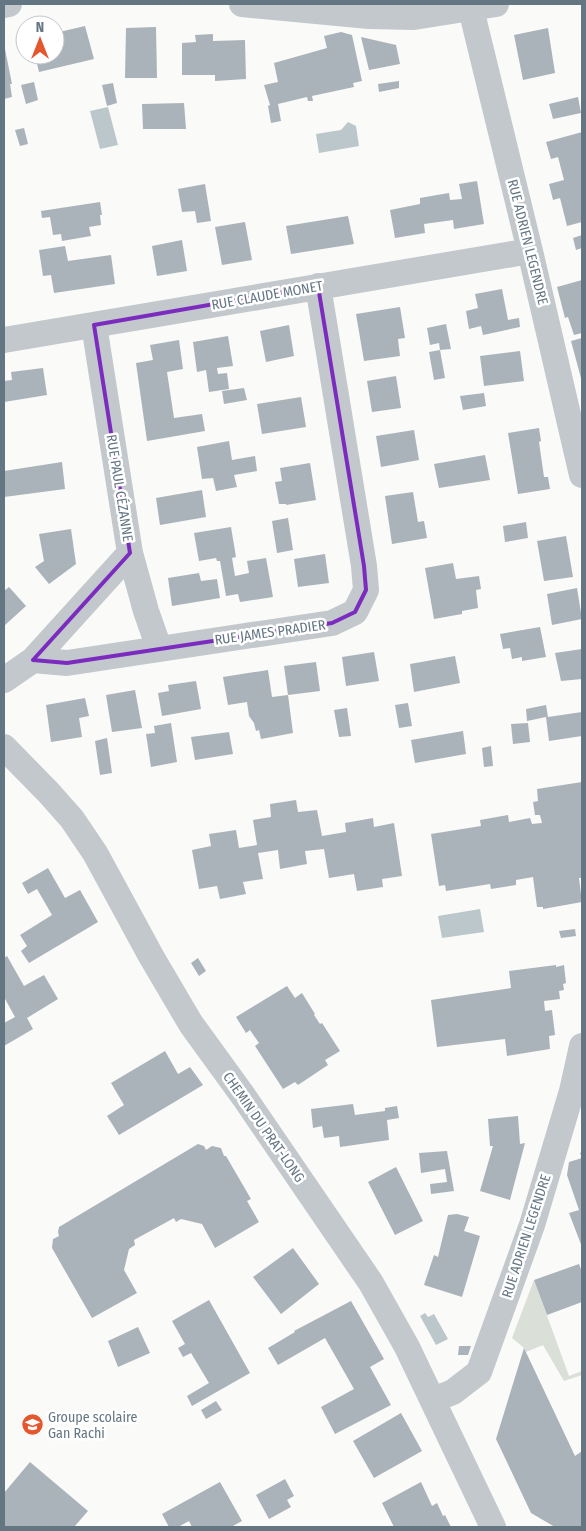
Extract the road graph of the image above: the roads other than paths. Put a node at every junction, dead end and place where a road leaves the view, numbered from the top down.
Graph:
1 (9, 4) edge
2 (242, 4) edge
3 (4, 5) edge
4 (484, 6) edge
5 (530, 251) junction
6 (318, 286) junction
7 (94, 325) junction
8 (4, 340) edge
9 (582, 475) edge
10 (130, 553) junction
11 (159, 648) junction
12 (32, 660) junction
13 (4, 680) edge
14 (4, 747) edge
15 (582, 1046) edge
16 (433, 1400) junction
17 (493, 1527) edge

1 - 3 street
2 - 4 street
4 - 5 street, RUE ADRIEN LEGENDRE
5 - 6 street, RUE CLAUDE MONET
5 - 9 street, RUE ADRIEN LEGENDRE
6 - 7 street, RUE CLAUDE MONET
6 - 11 street, RUE JAMES PRADIER
7 - 8 street, RUE CLAUDE MONET
7 - 10 street, RUE PAUL CÉZANNE
10 - 11 street, RUE PAUL CÉZANNE
10 - 12 street
11 - 12 street, RUE JAMES PRADIER
12 - 13 street
14 - 16 street, CHEMIN DU PRAT-LONG
15 - 16 street, RUE ADRIEN LEGENDRE
16 - 17 street, CHEMIN DU PRAT-LONG

